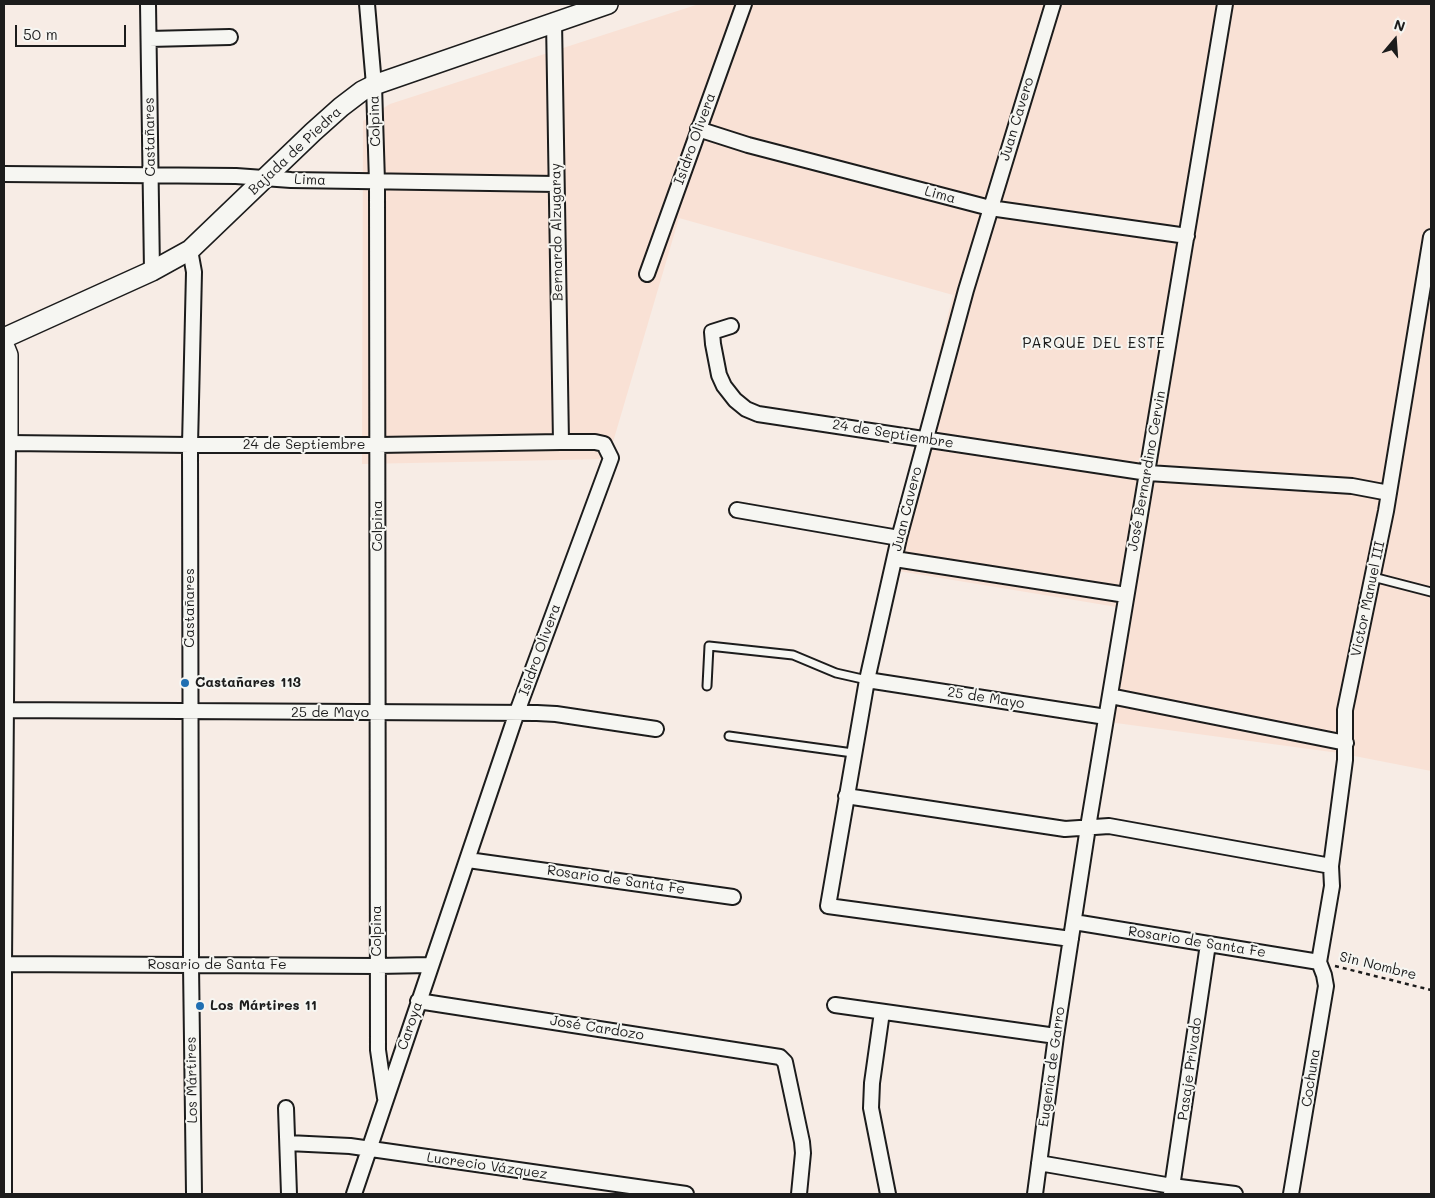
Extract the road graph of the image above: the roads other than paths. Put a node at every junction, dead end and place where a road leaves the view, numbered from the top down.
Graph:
1 (148, 4) edge
2 (367, 4) edge
3 (608, 4) edge
4 (744, 4) edge
5 (1054, 4) edge
6 (1225, 4) edge
7 (554, 21) junction
8 (230, 37) dead end
9 (149, 39) junction
10 (374, 85) junction
11 (698, 129) junction
12 (4, 174) edge
13 (150, 174) junction
14 (265, 178) junction
15 (377, 182) junction
16 (556, 184) junction
17 (990, 208) junction
18 (1187, 236) junction
19 (1431, 237) edge
20 (190, 250) junction
21 (152, 271) junction
22 (647, 274) dead end
23 (731, 326) dead end
24 (4, 338) edge
25 (4, 345) edge
26 (926, 439) junction
27 (560, 442) junction
28 (6, 443) edge
29 (604, 444) joint
30 (190, 445) junction
31 (378, 445) junction
32 (1148, 473) junction
33 (1389, 493) junction
34 (737, 510) dead end
35 (899, 538) junction
36 (895, 559) junction
37 (1373, 578) junction
38 (1431, 592) edge
39 (1126, 594) junction
40 (867, 680) junction
41 (706, 686) dead end
42 (1110, 696) junction
43 (5, 710) edge
44 (190, 712) junction
45 (517, 712) junction
46 (378, 713) junction
47 (1106, 717) junction
48 (656, 729) dead end
49 (729, 736) dead end
50 (1346, 743) junction
51 (854, 753) junction
52 (846, 796) junction
53 (1088, 827) junction
54 (468, 860) junction
55 (1331, 866) junction
56 (733, 897) dead end
57 (1074, 922) junction
58 (1071, 940) junction
59 (1208, 944) junction
60 (1320, 962) junction
61 (4, 964) edge
62 (430, 965) junction
63 (191, 966) junction
64 (377, 966) junction
65 (418, 1001) junction
66 (835, 1006) dead end
67 (882, 1012) junction
68 (1056, 1036) junction
69 (386, 1099) junction
70 (286, 1108) dead end
71 (288, 1143) junction
72 (369, 1149) junction
73 (1040, 1163) junction
74 (1172, 1190) edge
75 (4, 1194) edge
76 (194, 1194) edge
77 (288, 1194) edge
78 (354, 1194) edge
79 (686, 1194) edge
80 (799, 1194) edge
81 (888, 1194) edge
82 (1035, 1194) edge
83 (1236, 1194) edge
84 (1292, 1194) edge

1 - 9 street, Castañares
2 - 10 street
3 - 7 main road, Bajada de Piedra
4 - 11 street, Isidro Olivera
5 - 17 street, Juan Cavero
6 - 18 street, José Bernardino Cervin
7 - 10 main road, Bajada de Piedra
7 - 16 street, Bernardo Alzugaray
8 - 9 street
9 - 13 street, Castañares
10 - 14 main road, Bajada de Piedra
10 - 15 street, Colpina
11 - 17 street, Lima
11 - 22 street, Isidro Olivera
12 - 13 street, Lima
13 - 14 street, Lima
13 - 21 street, Castañares
14 - 15 street, Lima
14 - 20 main road, Bajada de Piedra
15 - 16 street, Lima
15 - 31 street, Colpina
16 - 27 street, Bernardo Alzugaray
17 - 18 street, Lima
17 - 26 street, Juan Cavero
18 - 32 street, José Bernardino Cervin
19 - 33 street, Victor Manuel III
20 - 21 main road, Bajada de Piedra
20 - 30 street, Castañares
21 - 24 main road, Bajada de Piedra
23 - 26 street, 24 de Septiembre
25 - 28 main road
26 - 32 street, 24 de Septiembre
26 - 35 street, Juan Cavero
27 - 29 street, 24 de Septiembre
27 - 31 street, 24 de Septiembre
28 - 30 street, 24 de Septiembre
28 - 43 street
29 - 45 street, Isidro Olivera
30 - 31 street, 24 de Septiembre
30 - 44 street, Castañares
31 - 46 street, Colpina
32 - 33 street, 24 de Septiembre
32 - 39 street, José Bernardino Cervin
33 - 37 street, Victor Manuel III
34 - 35 street
35 - 36 street, Juan Cavero
36 - 39 street
36 - 40 street, Juan Cavero
37 - 38 lane
37 - 50 street, Victor Manuel III
39 - 42 street, José Bernardino Cervin
40 - 41 lane
40 - 47 street, 25 de Mayo
40 - 51 street, Juan Cavero
42 - 47 street, José Bernardino Cervin
42 - 50 street
43 - 44 street, 25 de Mayo
43 - 61 street
44 - 46 street, 25 de Mayo
44 - 63 street, Castañares
45 - 46 street, 25 de Mayo
45 - 48 street, 25 de Mayo
45 - 54 street, Isidro Olivera
46 - 64 street, Colpina
47 - 53 street, José Bernardino Cervin
49 - 51 lane
50 - 55 street, Victor Manuel III
51 - 52 street, Juan Cavero
52 - 53 street
52 - 58 street, Juan Cavero
53 - 55 street
53 - 57 street, José Bernardino Cervin
54 - 56 street, Rosario de Santa Fe
54 - 62 street, Caroya
55 - 60 street, Victor Manuel III
57 - 58 street, José Bernardino Cervin
57 - 59 street, Rosario de Santa Fe
58 - 68 street, Eugenia de Garro
59 - 60 street, Rosario de Santa Fe
59 - 74 street, Pasaje Privado
60 - 84 street, Cochuna
61 - 63 street, Rosario de Santa Fe
61 - 75 street
62 - 64 street, Rosario de Santa Fe
62 - 65 street, Caroya
63 - 64 street, Rosario de Santa Fe
63 - 76 street, Los Mártires
64 - 69 street, Colpina
65 - 69 street, Caroya
65 - 80 street, José Cardozo
66 - 67 street
67 - 68 street
67 - 81 street
68 - 73 street, Eugenia de Garro
69 - 72 street, Caroya
70 - 71 street
71 - 72 street, Lucrecio Vázquez
71 - 77 street
72 - 78 street, Caroya
72 - 79 street, Lucrecio Vázquez
73 - 74 street
73 - 82 street, Eugenia de Garro
74 - 83 street

